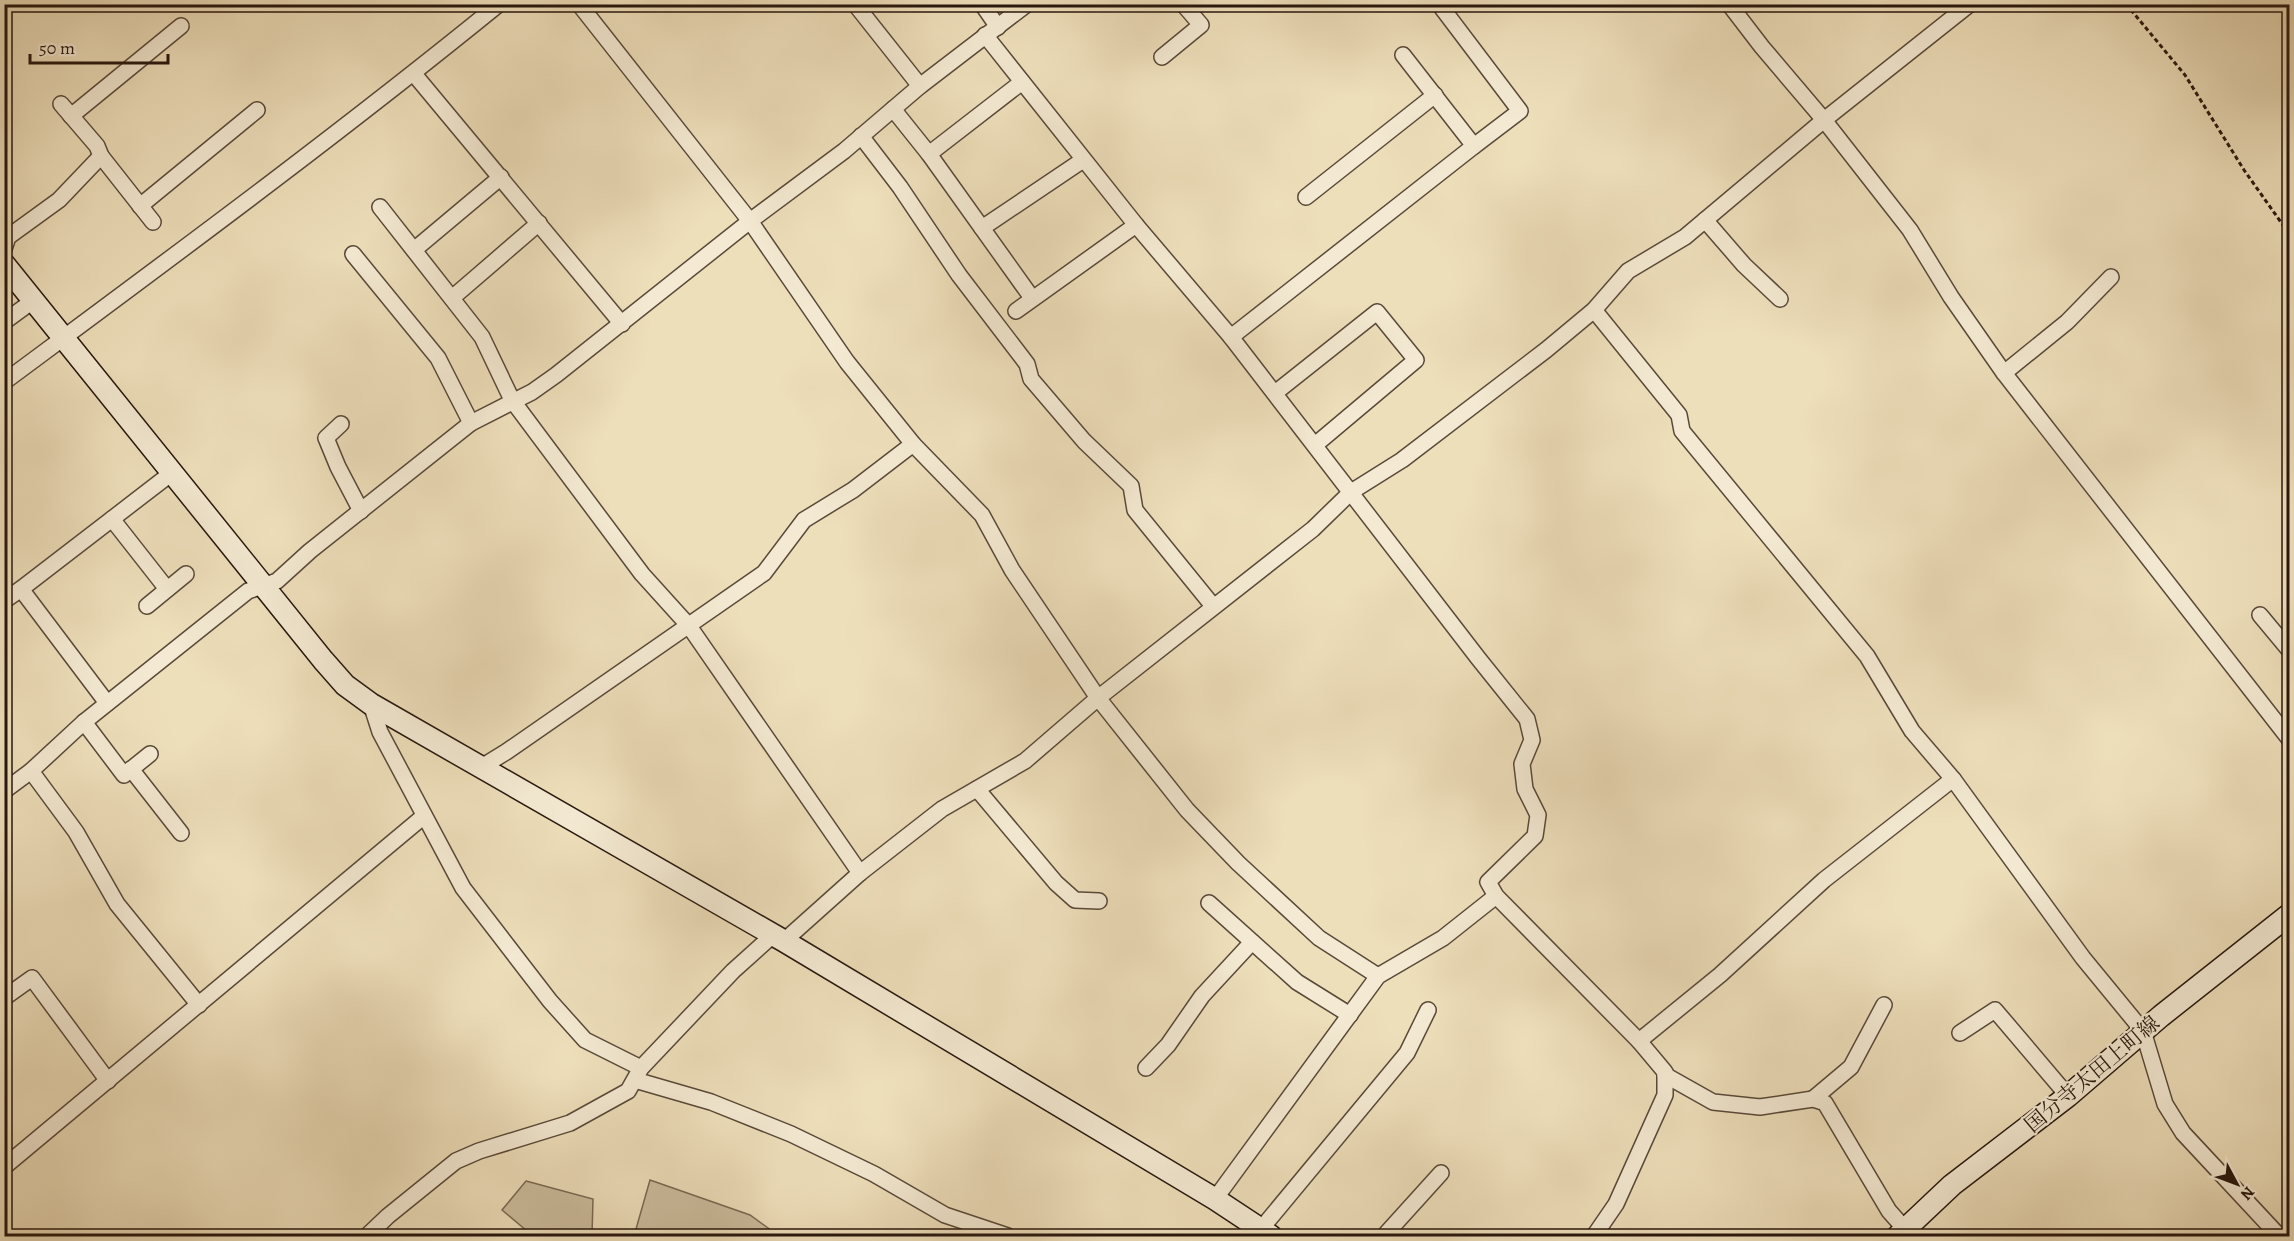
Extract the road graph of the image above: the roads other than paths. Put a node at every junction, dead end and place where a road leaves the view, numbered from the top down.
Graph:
1 (499, 4) edge
2 (579, 4) edge
3 (855, 4) edge
4 (982, 4) edge
5 (1027, 4) edge
6 (1183, 4) edge
7 (1439, 4) edge
8 (1729, 4) edge
9 (1970, 4) edge
10 (181, 26) dead end
11 (992, 31) junction
12 (1403, 55) dead end
13 (1162, 57) dead end
14 (414, 74) junction
15 (1022, 82) junction
16 (920, 86) junction
17 (1435, 95) junction
18 (257, 110) dead end
19 (893, 110) junction
20 (1824, 120) junction
21 (861, 136) junction
22 (1474, 146) junction
23 (929, 154) junction
24 (101, 156) junction
25 (1083, 160) junction
26 (501, 177) junction
27 (1306, 197) dead end
28 (140, 206) junction
29 (380, 207) dead end
30 (1705, 220) junction
31 (750, 221) junction
32 (153, 222) dead end
33 (539, 223) junction
34 (1136, 225) junction
35 (982, 228) junction
36 (4, 249) edge
37 (414, 250) junction
38 (353, 255) dead end
39 (4, 264) edge
40 (2111, 277) dead end
41 (452, 298) junction
42 (1032, 298) junction
43 (1780, 299) dead end
44 (34, 300) junction
45 (1594, 310) junction
46 (1016, 311) dead end
47 (4, 322) edge
48 (622, 324) junction
49 (1231, 337) junction
50 (64, 338) junction
51 (2004, 373) junction
52 (4, 382) edge
53 (1275, 393) junction
54 (512, 400) junction
55 (471, 423) junction
56 (341, 424) dead end
57 (914, 444) junction
58 (1315, 445) junction
59 (173, 472) junction
60 (1351, 492) junction
61 (361, 511) junction
62 (111, 519) junction
63 (186, 574) dead end
64 (264, 586) junction
65 (21, 589) junction
66 (167, 590) junction
67 (4, 598) edge
68 (147, 606) dead end
69 (1213, 606) junction
70 (2260, 615) dead end
71 (689, 626) junction
72 (2289, 651) edge
73 (1098, 699) junction
74 (107, 703) junction
75 (371, 704) junction
76 (84, 722) junction
77 (2289, 740) edge
78 (150, 754) dead end
79 (480, 768) junction
80 (131, 769) junction
81 (31, 771) junction
82 (1953, 779) junction
83 (977, 789) junction
84 (4, 790) edge
85 (424, 816) junction
86 (181, 834) dead end
87 (860, 873) junction
88 (1496, 896) junction
89 (1099, 901) dead end
90 (1209, 903) dead end
91 (2286, 922) edge
92 (779, 938) junction
93 (1252, 942) junction
94 (1378, 976) junction
95 (4, 998) edge
96 (199, 1005) junction
97 (1884, 1005) dead end
98 (1428, 1010) dead end
99 (1350, 1016) junction
100 (2143, 1031) junction
101 (1960, 1033) dead end
102 (1639, 1041) junction
103 (1146, 1068) dead end
104 (638, 1074) junction
105 (1665, 1075) junction
106 (108, 1081) junction
107 (2068, 1096) junction
108 (1813, 1099) junction
109 (4, 1167) edge
110 (1441, 1173) dead end
111 (1215, 1198) junction
112 (1257, 1231) edge
113 (1901, 1233) edge
114 (367, 1236) edge
115 (1008, 1236) edge
116 (1384, 1236) edge
117 (1594, 1236) edge
118 (2279, 1236) edge

1 - 14 street
2 - 31 street
3 - 16 street
4 - 11 street
5 - 11 street
6 - 13 street
7 - 22 street
8 - 20 street
9 - 20 street
10 - 24 street
11 - 15 street
11 - 16 street
12 - 17 street
14 - 26 street
14 - 50 street
15 - 23 street
15 - 25 street
16 - 19 street
17 - 22 street
17 - 27 street
18 - 28 street
19 - 21 street
19 - 23 street
20 - 30 street
20 - 51 street
21 - 31 street
21 - 69 street
22 - 49 street
23 - 35 street
24 - 28 street
24 - 36 street
25 - 34 street
25 - 35 street
26 - 33 street
26 - 37 street
28 - 32 street
29 - 37 street
30 - 43 street
30 - 45 street
31 - 48 street
31 - 57 street
33 - 41 street
33 - 48 street
34 - 42 street
34 - 49 street
35 - 42 street
37 - 41 street
38 - 55 street
39 - 44 street
40 - 51 street
41 - 54 street
42 - 46 street
44 - 47 street
44 - 50 street
45 - 60 street
45 - 82 street
48 - 54 street
49 - 53 street
50 - 52 street
50 - 59 street
51 - 77 street
53 - 58 street
53 - 58 street
54 - 55 street
54 - 71 street
55 - 61 street
56 - 61 street
57 - 71 street
57 - 73 street
58 - 60 street
59 - 62 street
59 - 64 street
60 - 69 street
60 - 88 street
61 - 64 street
62 - 65 street
62 - 66 street
63 - 66 street
64 - 74 street
64 - 75 street
65 - 67 street
65 - 74 street
66 - 68 street
69 - 73 street
70 - 72 street
71 - 79 street
71 - 87 street
73 - 83 street
73 - 94 street
74 - 76 street
75 - 79 street
75 - 85 street
76 - 80 street
76 - 81 street
78 - 80 street
79 - 92 street
80 - 86 street
81 - 84 street
81 - 96 street
82 - 100 street
82 - 102 street
83 - 87 street
83 - 89 street
85 - 96 street
85 - 104 street
87 - 92 street
88 - 94 street
88 - 102 street
90 - 93 street
91 - 100 street, 国分寺太田上町線
92 - 104 street
92 - 111 street
93 - 99 street
93 - 103 street
94 - 99 street
95 - 106 street
96 - 106 street
97 - 108 street
98 - 112 street
99 - 111 street
100 - 107 street, 国分寺太田上町線
100 - 118 street
101 - 107 street
102 - 105 street
104 - 114 street
104 - 115 street
105 - 108 street
105 - 117 street
106 - 109 street
107 - 113 street, 国分寺太田上町線
108 - 113 street
110 - 116 street
111 - 112 street

